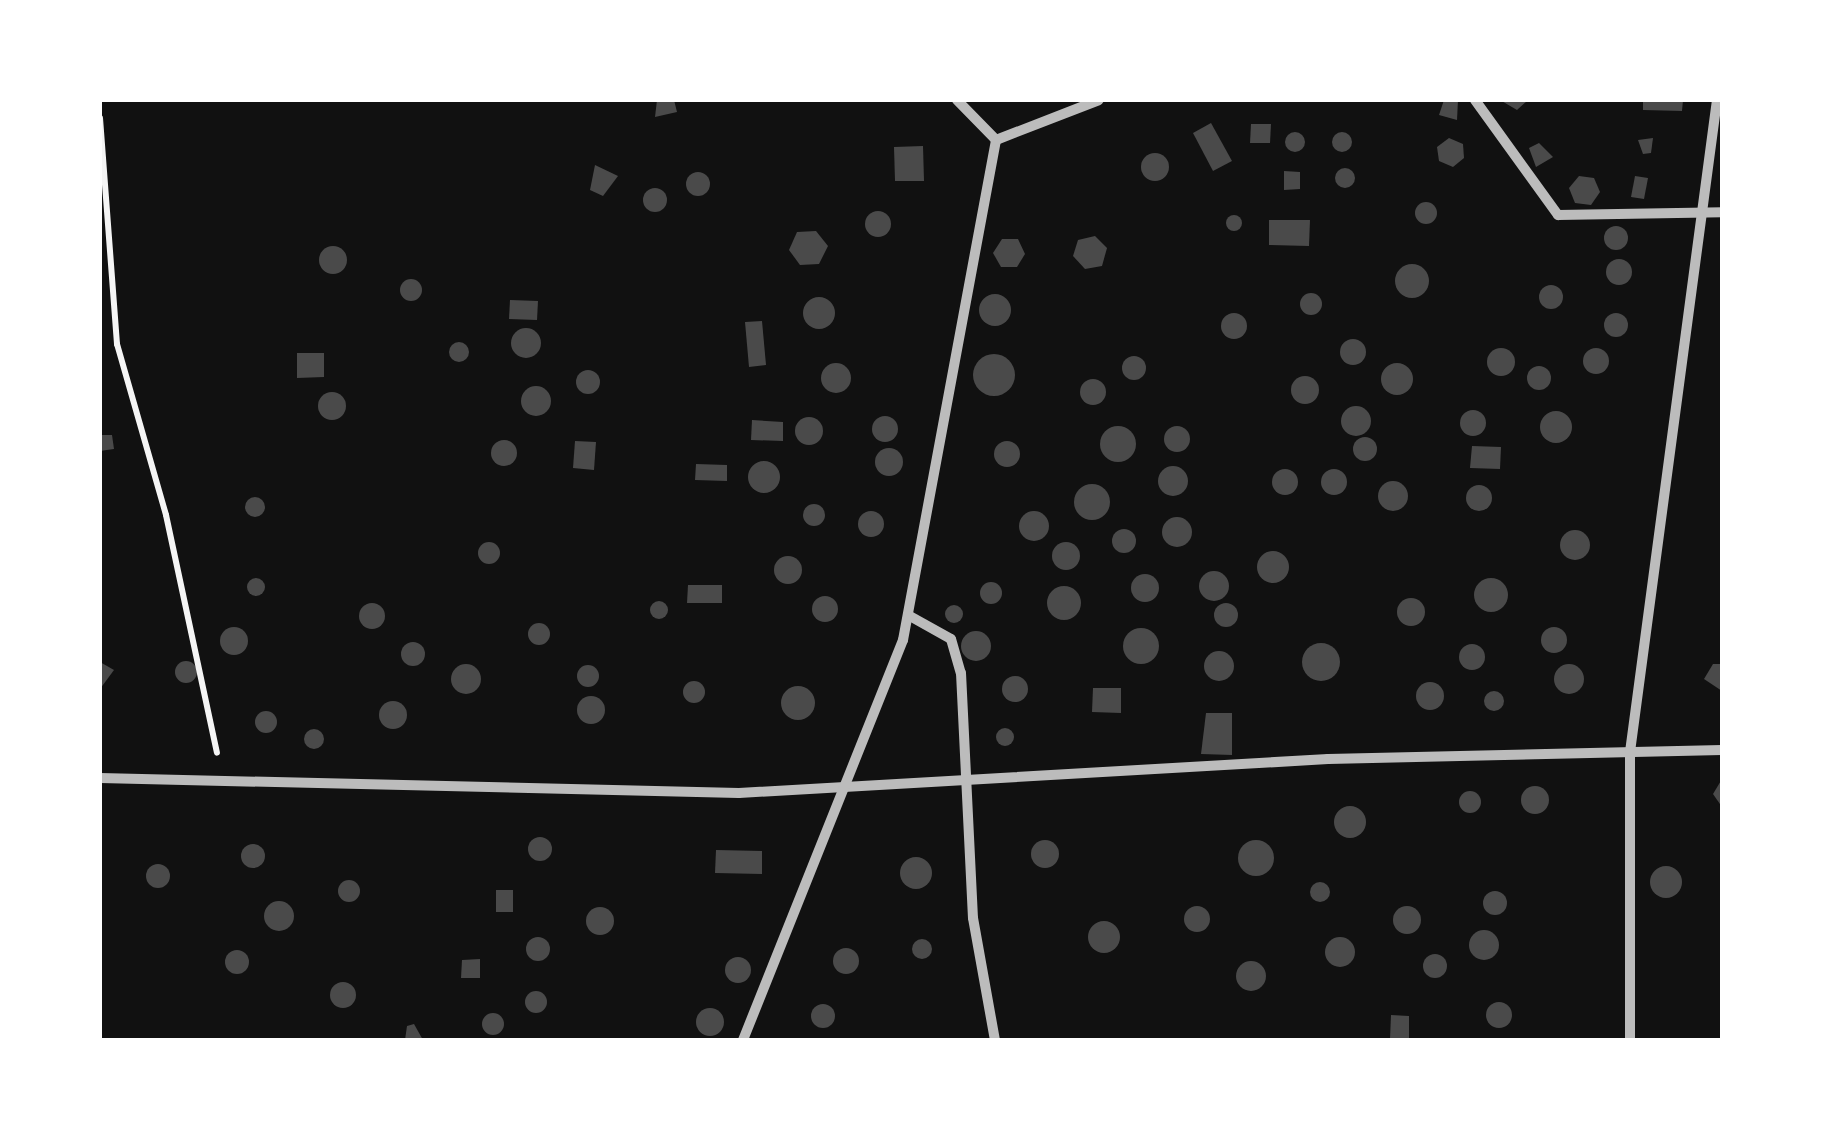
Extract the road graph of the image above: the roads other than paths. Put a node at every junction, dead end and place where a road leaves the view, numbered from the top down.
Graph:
1 (957, 100) edge
2 (1099, 100) edge
3 (1475, 100) edge
4 (1717, 100) edge
5 (996, 140) junction
6 (1706, 212) junction
7 (1722, 212) edge
8 (908, 615) junction
9 (1722, 750) edge
10 (1630, 752) junction
11 (100, 778) edge
12 (964, 778) junction
13 (841, 785) junction
14 (744, 1040) edge
15 (995, 1040) edge
16 (1630, 1040) edge

1 - 5 street
2 - 5 street
3 - 6 street
4 - 6 street
5 - 8 street
6 - 7 street
6 - 10 street
8 - 12 street
8 - 13 street
9 - 10 street
10 - 12 street
10 - 16 street
11 - 13 street
12 - 13 street
12 - 15 street
13 - 14 street

